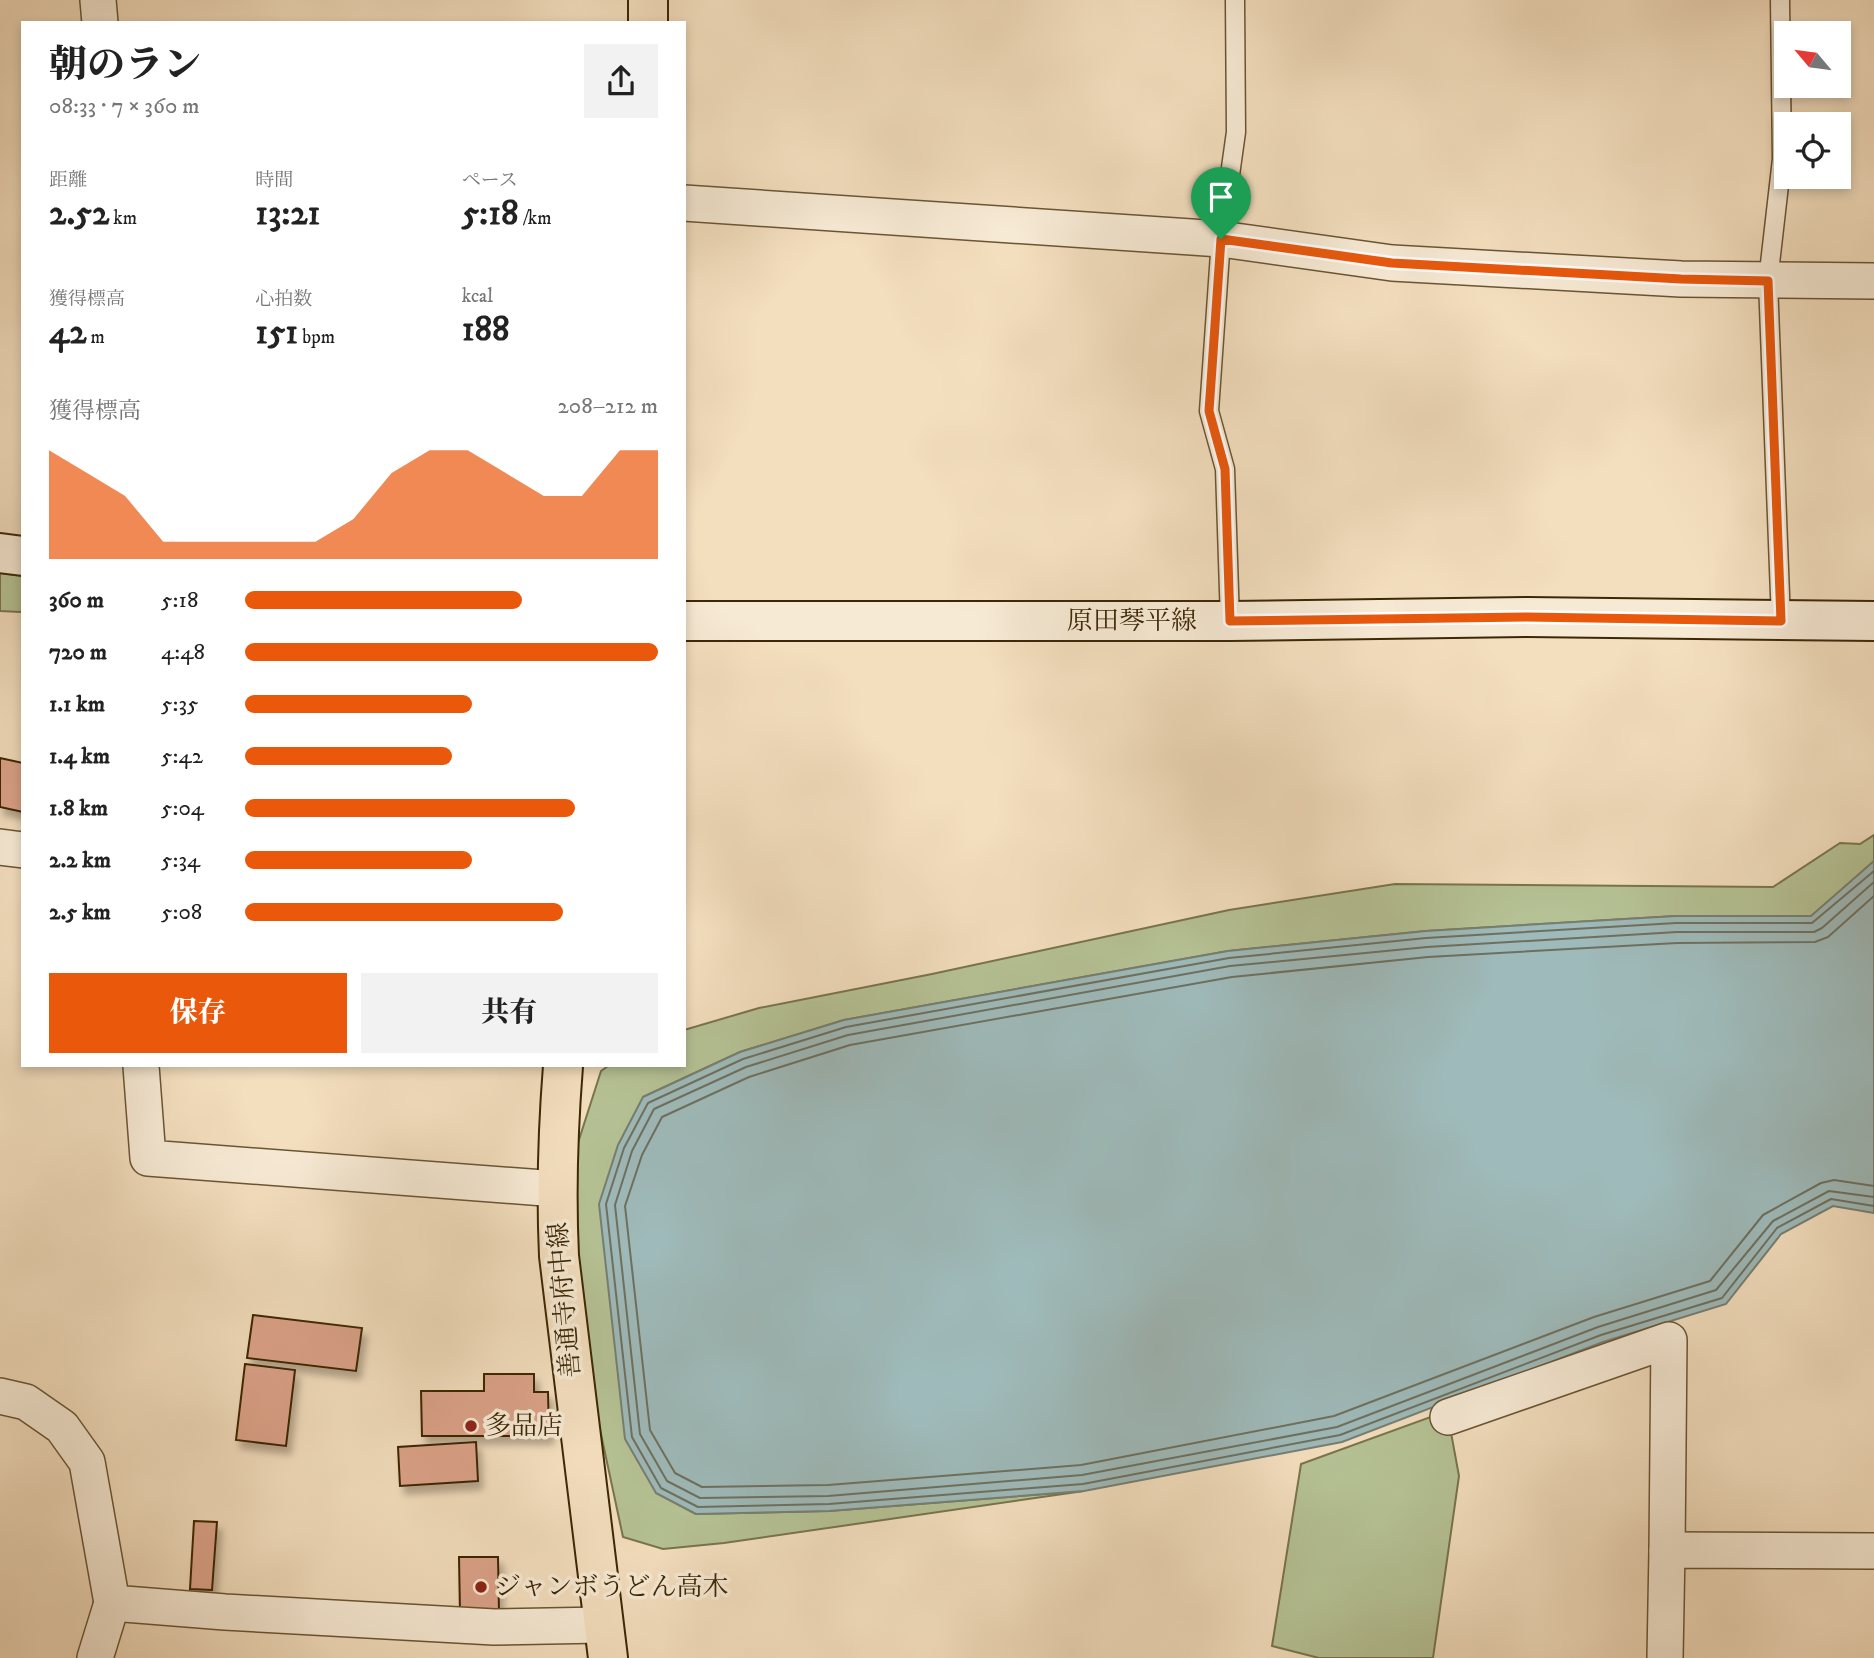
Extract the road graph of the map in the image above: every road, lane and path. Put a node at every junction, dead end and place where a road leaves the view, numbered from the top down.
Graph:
1 (98, 0) edge
2 (648, 0) edge
3 (1234, 0) edge
4 (1780, 0) edge
5 (100, 21) edge
6 (648, 21) edge
7 (686, 203) edge
8 (1221, 239) junction
9 (1768, 281) junction
10 (1874, 281) edge
11 (0, 553) edge
12 (21, 556) edge
13 (686, 621) edge
14 (1230, 621) junction
15 (1781, 621) junction
16 (1874, 621) edge
17 (0, 847) edge
18 (21, 850) edge
19 (141, 1067) edge
20 (563, 1067) edge
21 (557, 1189) junction
22 (0, 1396) edge
23 (1448, 1417) dead end
24 (1667, 1550) junction
25 (1874, 1551) edge
26 (112, 1604) junction
27 (605, 1642) edge
28 (95, 1658) edge
29 (1665, 1658) edge

1 - 5 street
2 - 6 main road
3 - 8 lane
4 - 9 lane
7 - 8 street
8 - 9 street
8 - 14 lane
9 - 10 street
9 - 15 lane
11 - 12 main road
13 - 14 main road, 原田琴平線
14 - 15 main road, 原田琴平線
15 - 16 main road, 原田琴平線
17 - 18 street
19 - 21 street
20 - 21 main road, 善通寺府中線
21 - 27 main road, 善通寺府中線
22 - 26 street
23 - 24 street
24 - 25 street
24 - 29 street
26 - 27 street
26 - 28 street

